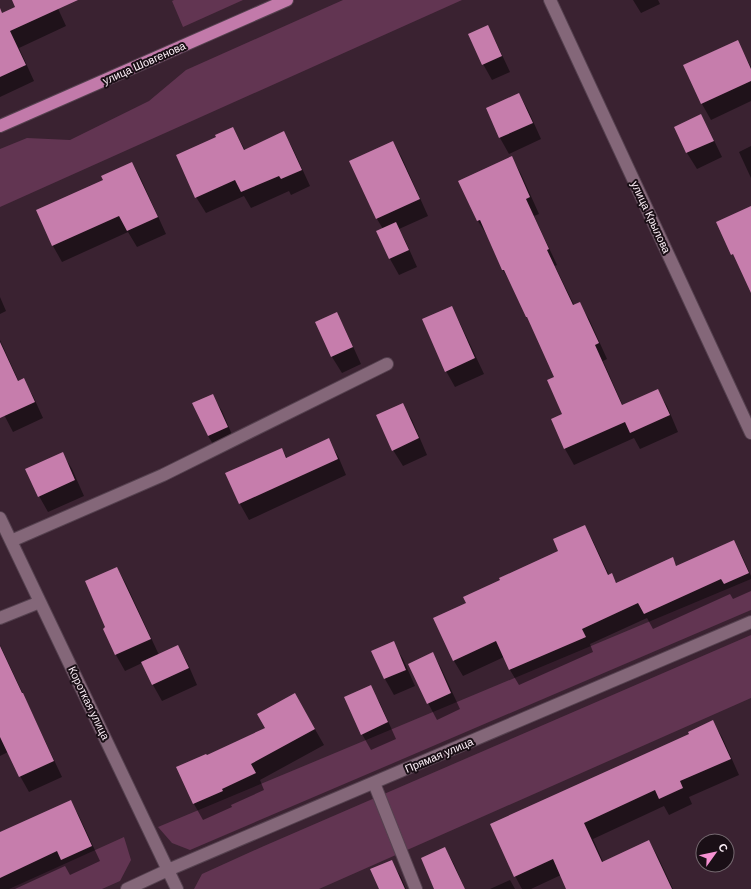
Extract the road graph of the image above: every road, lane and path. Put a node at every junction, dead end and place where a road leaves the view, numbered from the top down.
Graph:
1 (287, 0) edge
2 (550, 0) edge
3 (0, 126) edge
4 (387, 364) dead end
5 (751, 433) edge
6 (0, 518) edge
7 (11, 541) junction
8 (40, 602) junction
9 (0, 618) edge
10 (751, 622) edge
11 (374, 783) junction
12 (168, 870) junction
13 (127, 889) edge
14 (177, 889) edge
15 (416, 889) edge

1 - 3 main road, улица Шовгенова
2 - 5 street, улица Крылова
4 - 7 street
6 - 7 street, Короткая улица
7 - 8 street, Короткая улица
8 - 9 street
8 - 12 street, Короткая улица
10 - 11 street, Прямая улица
11 - 12 street, Прямая улица
11 - 15 street
12 - 13 street, Прямая улица
12 - 14 street, Короткая улица

